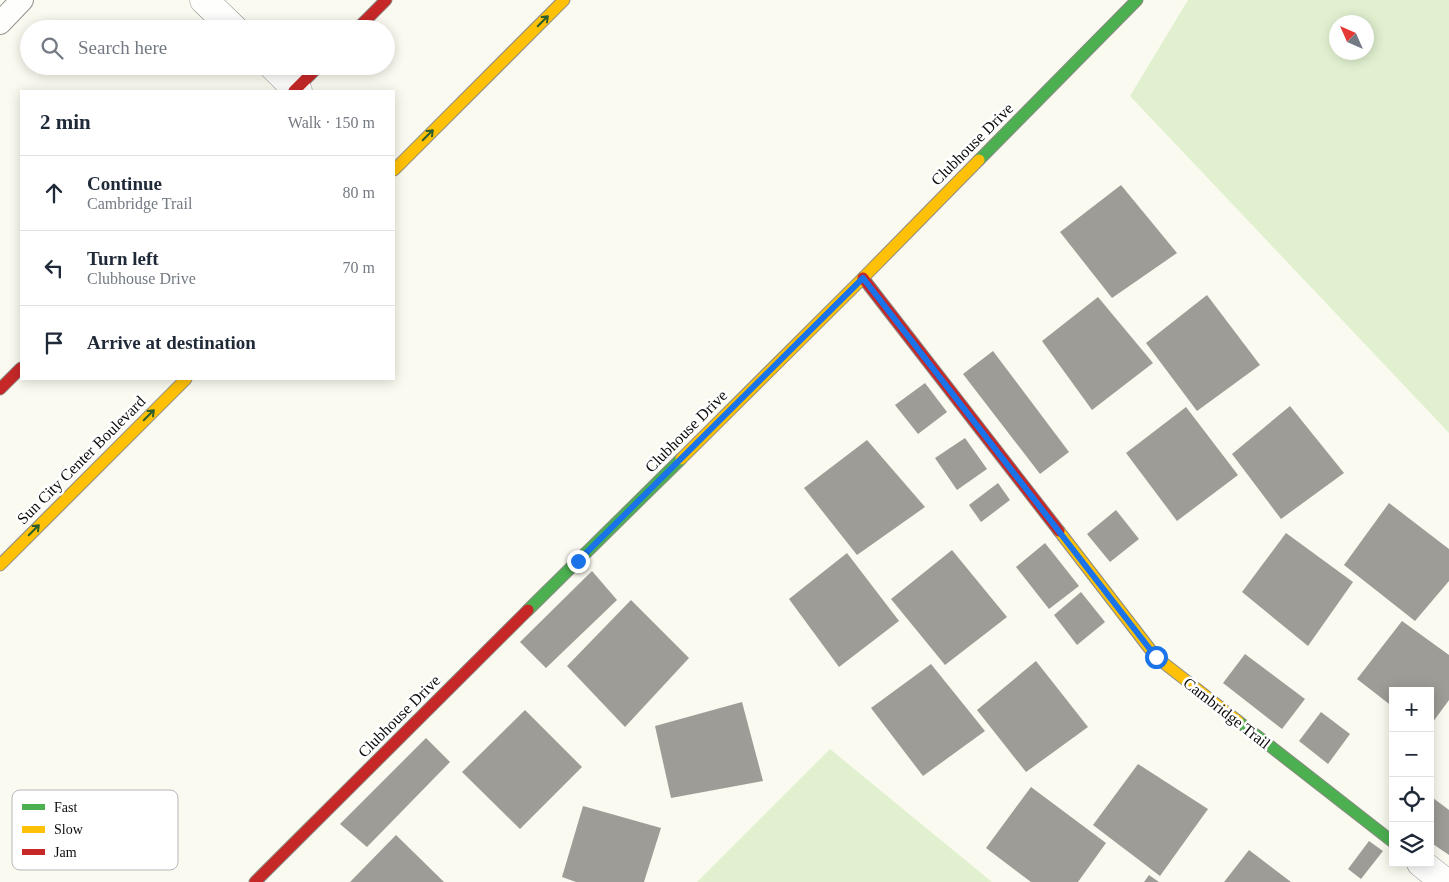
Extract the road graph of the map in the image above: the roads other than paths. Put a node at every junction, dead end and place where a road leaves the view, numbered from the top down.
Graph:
1 (22, 0) edge
2 (204, 0) edge
3 (386, 0) edge
4 (564, 0) edge
5 (1138, 0) edge
6 (225, 20) edge
7 (366, 20) edge
8 (0, 23) edge
9 (281, 75) edge
10 (311, 75) edge
11 (295, 90) edge
12 (297, 90) edge
13 (395, 169) edge
14 (863, 278) junction
15 (20, 369) edge
16 (185, 380) edge
17 (0, 389) edge
18 (0, 565) edge
19 (1389, 839) edge
20 (1426, 867) edge
21 (255, 882) edge
22 (1445, 882) edge

1 - 8 lane
2 - 6 street
3 - 7 street
13 -> 4 street
5 - 14 street, Clubhouse Drive
9 - 11 street
10 - 12 street
14 - 19 street, Cambridge Trail
14 - 21 street, Clubhouse Drive
15 - 17 street
18 -> 16 street, Sun City Center Boulevard
20 - 22 street

